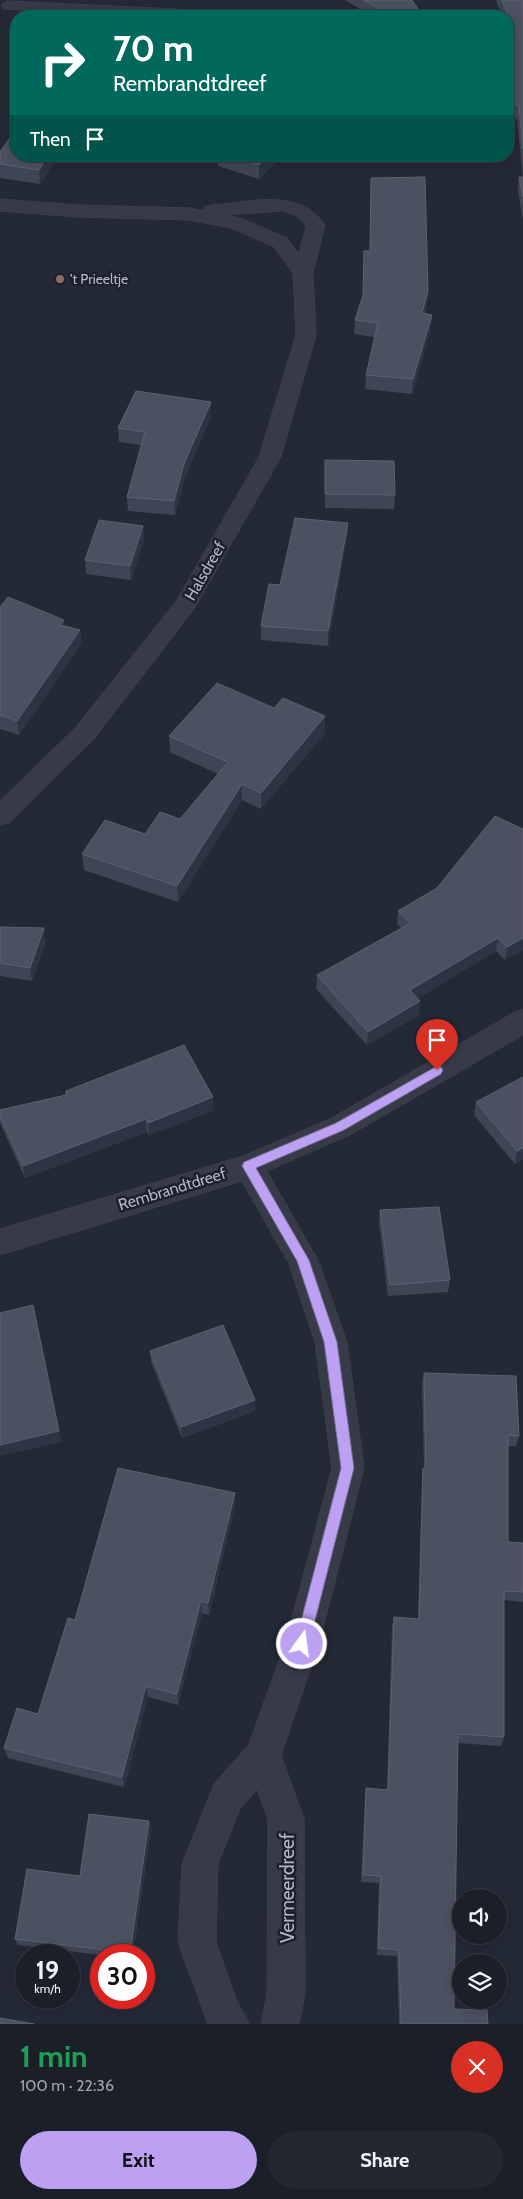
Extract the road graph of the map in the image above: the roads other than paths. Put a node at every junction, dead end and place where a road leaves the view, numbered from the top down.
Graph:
1 (8, 8) edge
2 (60, 10) edge
3 (0, 205) edge
4 (189, 214) junction
5 (303, 273) junction
6 (0, 816) edge
7 (523, 1021) edge
8 (248, 1166) junction
9 (0, 1242) edge
10 (263, 1755) junction
11 (230, 2024) edge
12 (280, 2024) edge

1 - 2 street
3 - 4 street, Halsdreef
4 - 5 street, Halsdreef
4 - 5 street, Halsdreef
5 - 6 street, Halsdreef
7 - 8 street, Rembrandtdreef
8 - 9 street, Rembrandtdreef
8 - 10 street
10 - 11 street
10 - 12 street, Vermeerdreef

